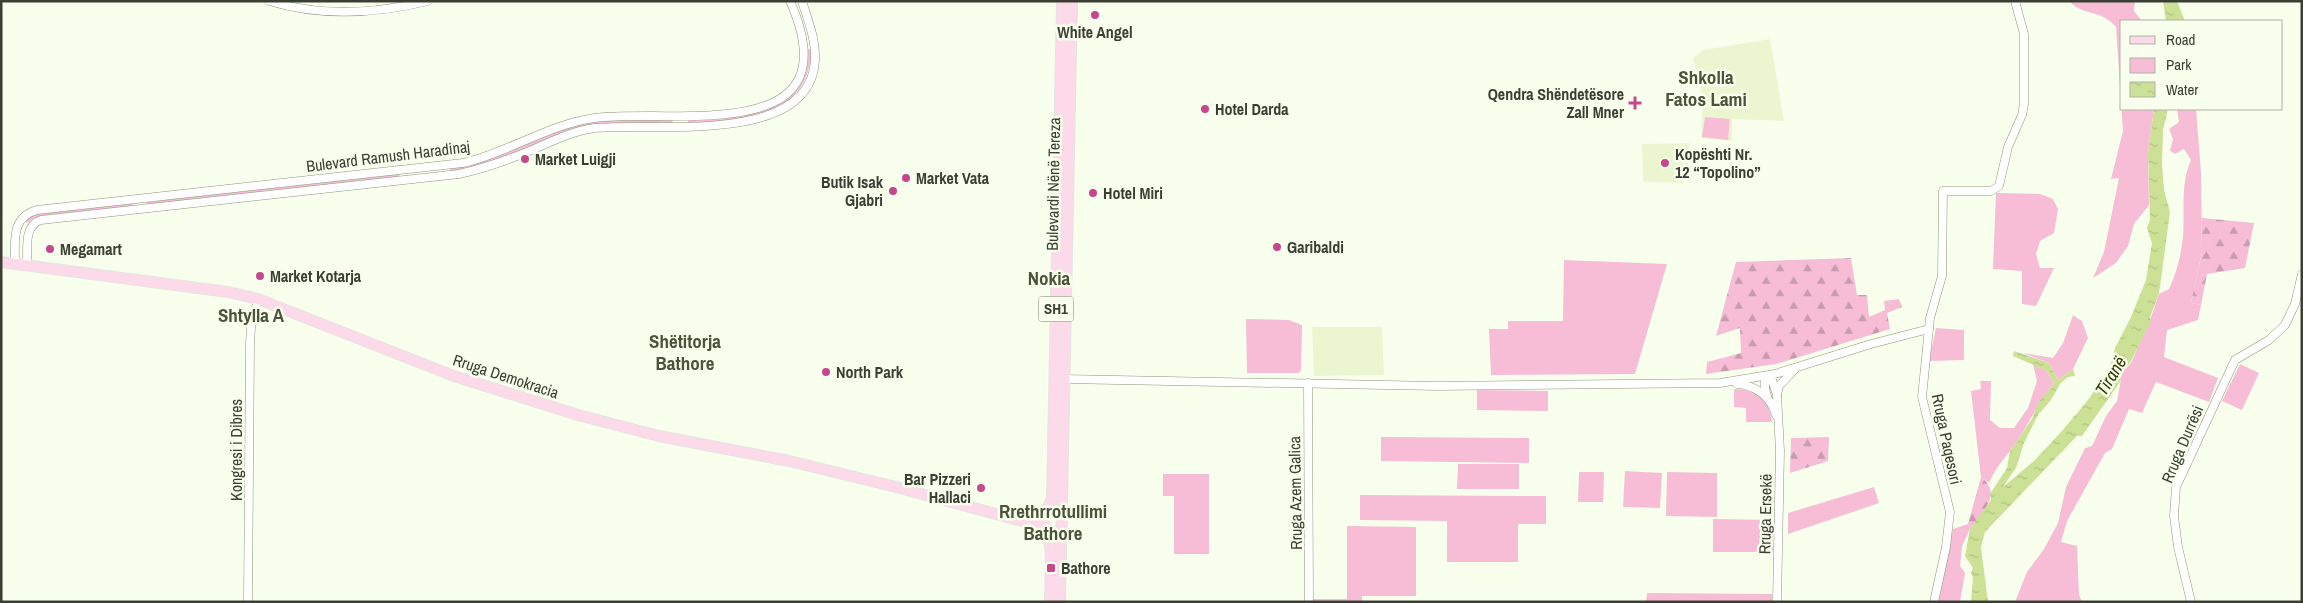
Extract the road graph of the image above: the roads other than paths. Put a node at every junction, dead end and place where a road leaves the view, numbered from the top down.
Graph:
1 (269, 1) edge
2 (428, 1) edge
3 (790, 1) edge
4 (802, 1) edge
5 (1062, 1) edge
6 (1072, 1) edge
7 (2015, 1) edge
8 (814, 38) junction
9 (804, 42) junction
10 (680, 117) junction
11 (680, 126) junction
12 (139, 198) junction
13 (137, 209) junction
14 (15, 236) junction
15 (28, 236) junction
16 (1, 262) edge
17 (15, 263) junction
18 (27, 264) junction
19 (2302, 274) edge
20 (258, 299) junction
21 (1929, 330) junction
22 (1798, 367) junction
23 (1766, 376) junction
24 (1064, 378) junction
25 (1308, 383) junction
26 (1720, 383) junction
27 (1777, 395) junction
28 (1768, 398) junction
29 (1779, 426) junction
30 (1046, 515) junction
31 (1004, 516) junction
32 (1062, 521) junction
33 (1045, 528) junction
34 (248, 602) edge
35 (1050, 602) edge
36 (1060, 602) edge
37 (1309, 602) edge
38 (1777, 602) edge
39 (1934, 602) edge
40 (2192, 602) edge

1 - 2 street
3 - 9 street, Bulevard Ramush Haradinaj
4 - 8 street, Bulevard Ramush Haradinaj
5 - 30 main road, Bulevardi Nënë Tereza / SH1
6 - 24 main road, Bulevardi Nënë Tereza / SH1
7 - 21 street, Rruga Paqesori
8 - 9 street
8 - 11 street, Bulevard Ramush Haradinaj
9 - 10 street, Bulevard Ramush Haradinaj
10 - 11 street
10 - 12 street, Bulevard Ramush Haradinaj
11 - 13 street, Bulevard Ramush Haradinaj
12 - 13 street
12 - 14 street, Bulevard Ramush Haradinaj
13 - 15 street, Bulevard Ramush Haradinaj
14 - 15 street
14 - 17 street, Bulevard Ramush Haradinaj
15 - 18 street
16 - 17 main road, Rruga Demokracia
17 - 18 main road, Rruga Demokracia
18 - 20 main road, Rruga Demokracia
19 - 40 street, Rruga Durrësi
20 - 31 main road, Rruga Demokracia
20 - 34 street, Kongresi i Dibres
21 - 22 street
21 - 39 street, Rruga Paqesori
22 - 23 street
22 - 27 street
23 - 26 street
23 - 27 street
23 - 28 street
24 - 25 street
24 - 32 main road, Bulevardi Nënë Tereza / SH1
25 - 26 street
25 - 37 street, Rruga Azem Galica
26 - 28 street
27 - 29 street, Rruga Ersekë
28 - 29 street
29 - 38 street, Rruga Ersekë
30 - 31 main road, Rruga Demokracia
30 - 32 main road
30 - 33 main road, Bulevardi Nënë Tereza / SH1
31 - 33 main road, Rruga Demokracia
32 - 33 main road
32 - 36 main road, Bulevardi Nënë Tereza / SH1
33 - 35 main road, Bulevardi Nënë Tereza / SH1

